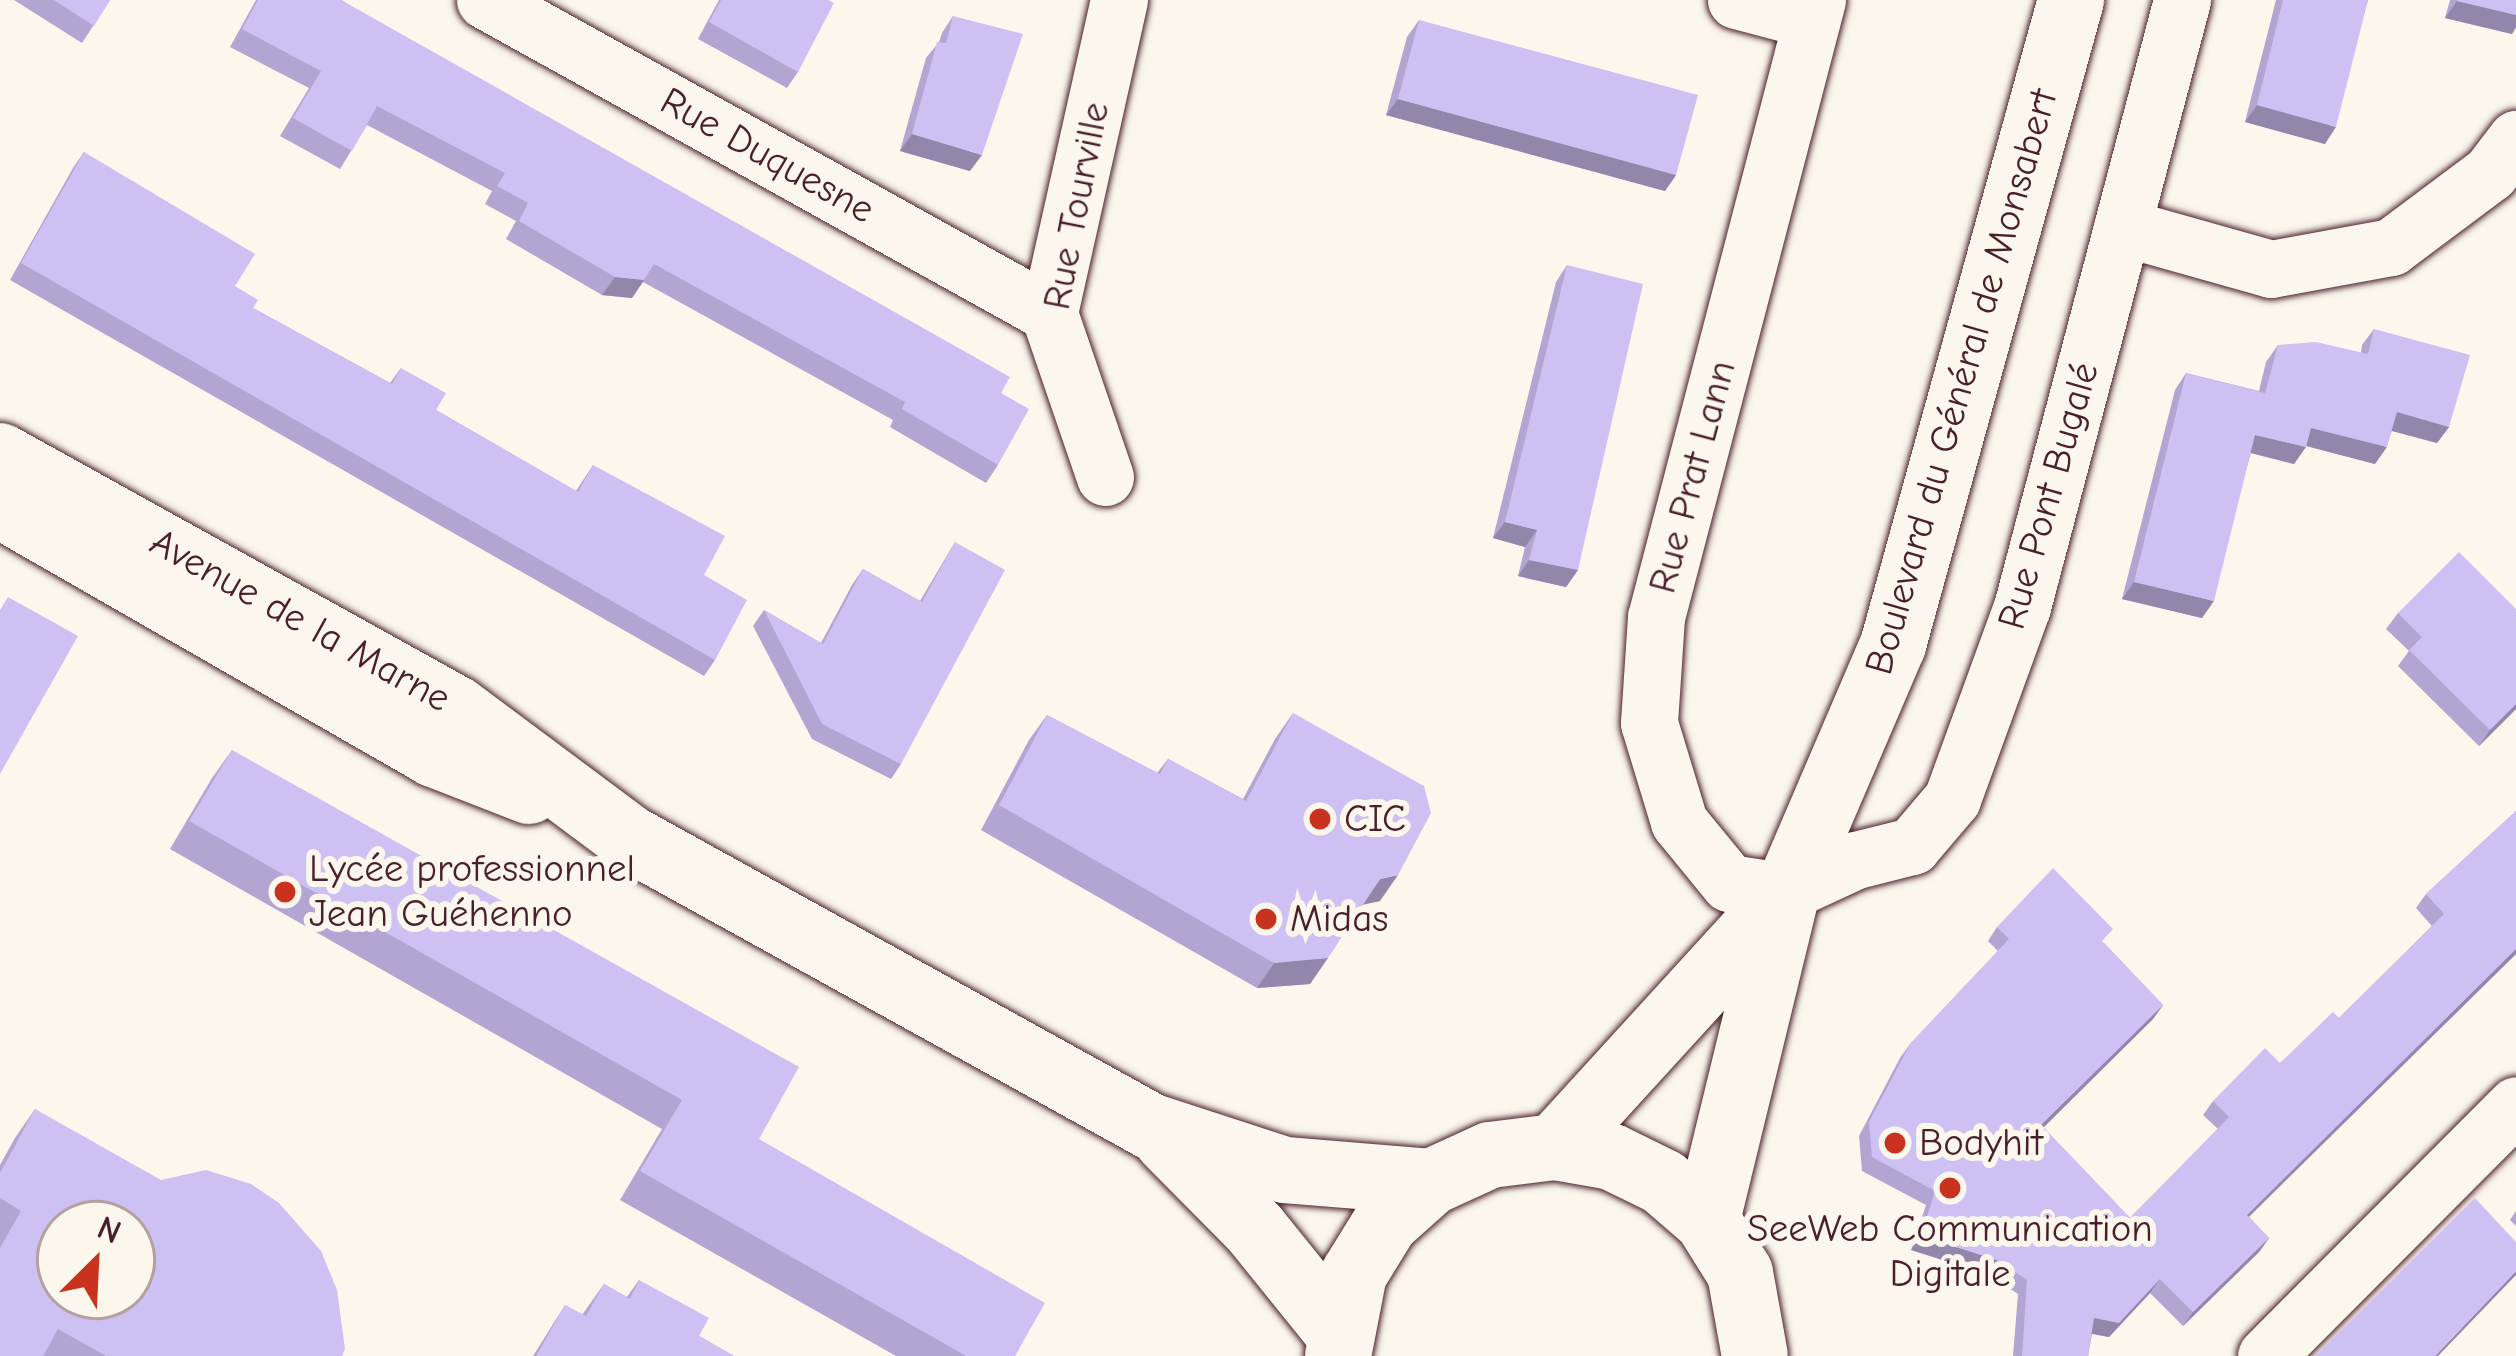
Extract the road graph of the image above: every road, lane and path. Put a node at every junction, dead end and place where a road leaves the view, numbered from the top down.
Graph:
1 (485, 0) edge
2 (1119, 0) edge
3 (1736, 0) edge
4 (2071, 0) edge
5 (2182, 0) edge
6 (1814, 10) edge
7 (2516, 139) edge
8 (2122, 227) junction
9 (1049, 313) junction
10 (0, 456) edge
11 (1105, 477) dead end
12 (0, 505) edge
13 (583, 811) junction
14 (1787, 892) junction
15 (2516, 1105) edge
16 (1150, 1126) junction
17 (1555, 1147) junction
18 (1431, 1182) junction
19 (1707, 1220) junction
20 (1338, 1344) edge
21 (1755, 1356) edge
22 (2266, 1356) edge

1 - 9 street, Rue Duquesne
2 - 9 street, Rue Tourville
3 - 6 street
4 - 14 main road, Boulevard du Général de Monsabert
5 - 8 street, Rue Pont Bugalé
6 - 14 street, Rue Prat Lann
7 - 8 street
8 - 14 street, Rue Pont Bugalé
9 - 11 street, Rue Tourville
10 - 13 main road, Avenue de la Marne
12 - 13 main road, Avenue de la Marne
13 - 16 main road, Avenue de la Marne
14 - 17 main road, Boulevard du Général de Monsabert
14 - 19 main road, Boulevard du Général de Monsabert
15 - 22 street
16 - 18 main road, Avenue de la Marne
16 - 20 main road, Avenue de la Marne
17 - 18 main road
17 - 19 main road
18 - 20 main road
19 - 21 main road

